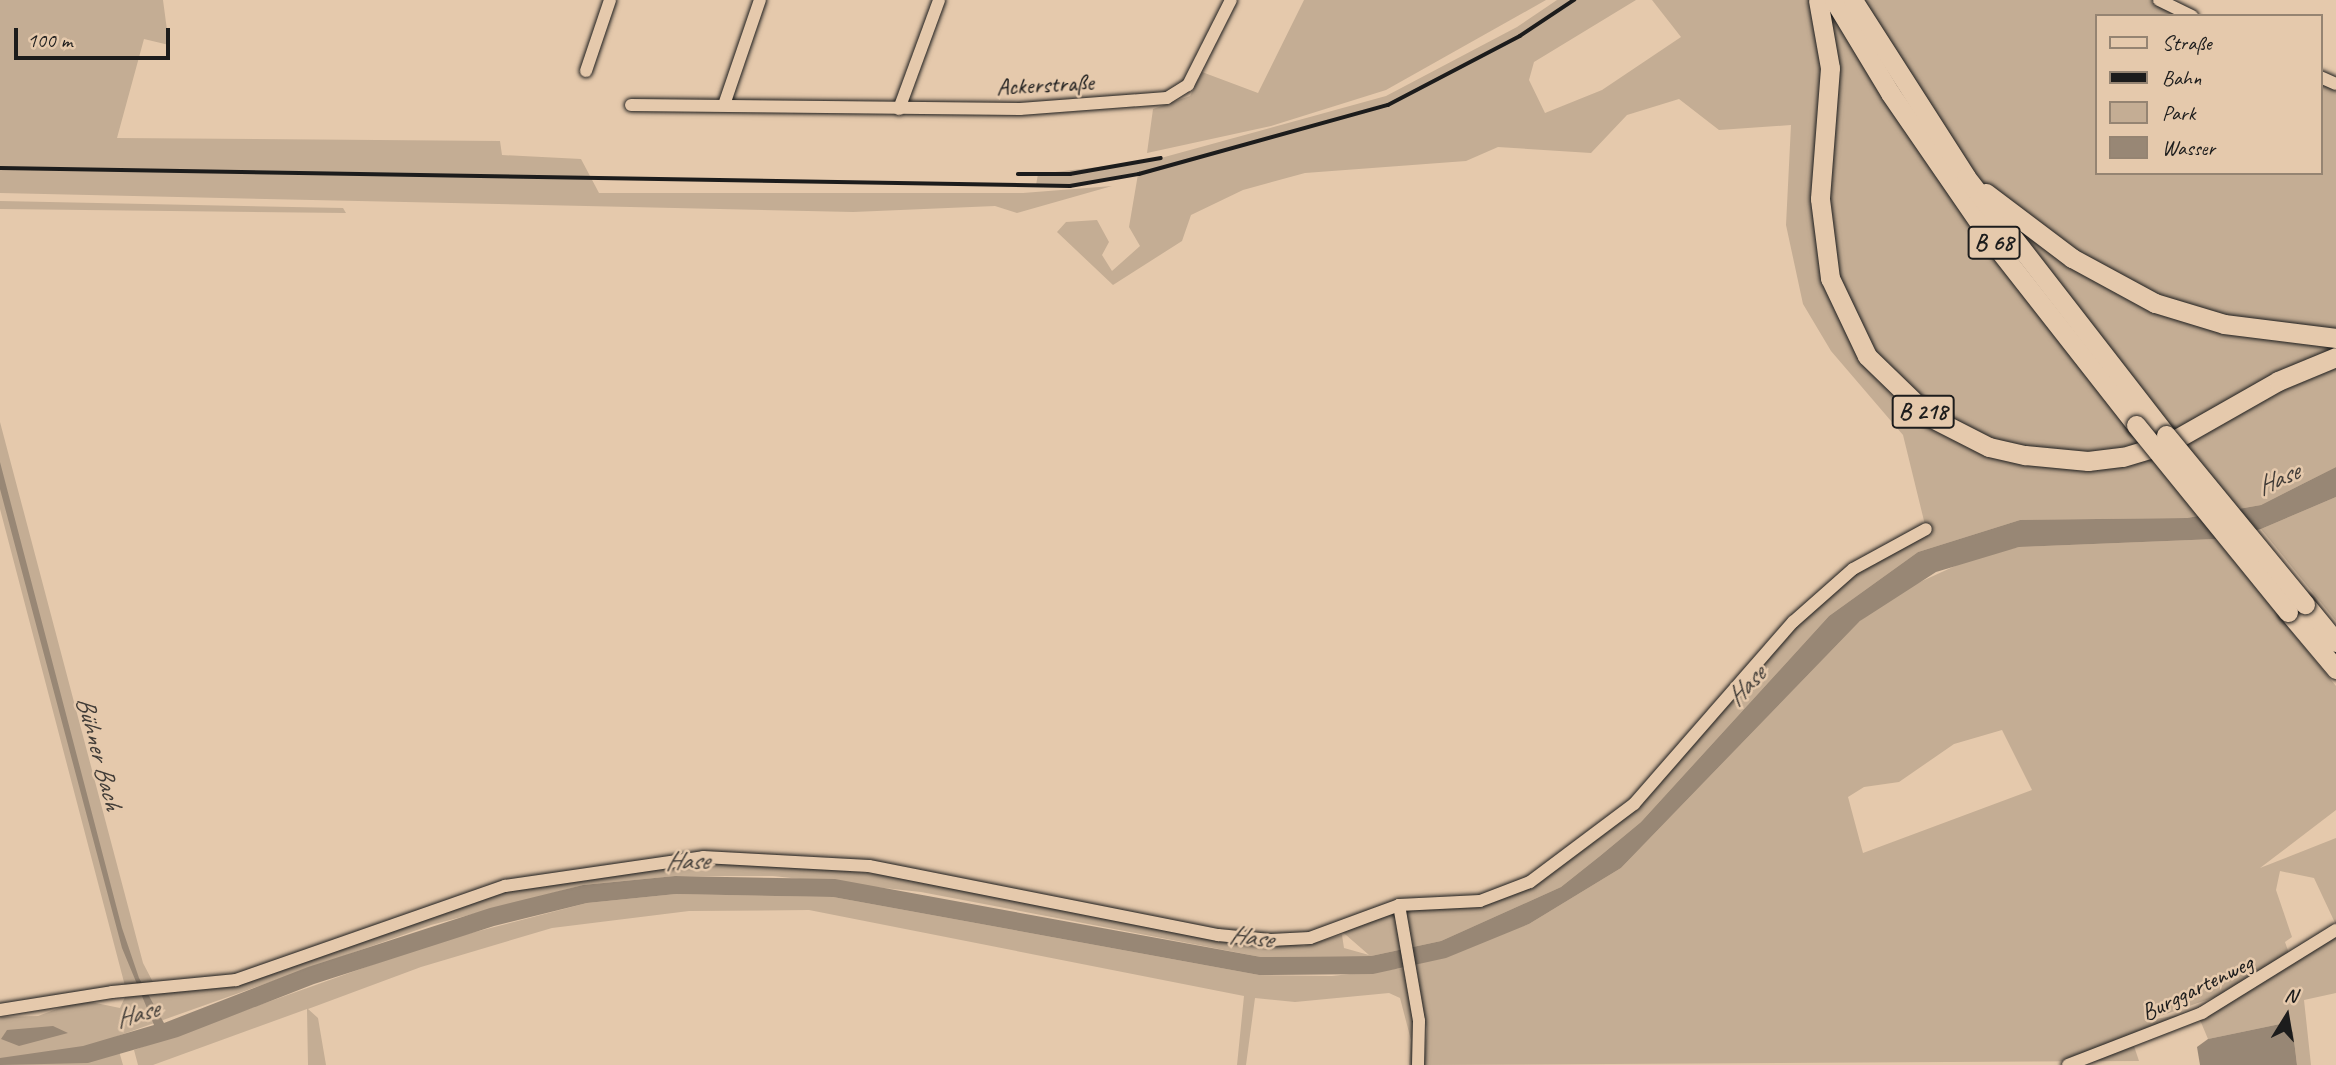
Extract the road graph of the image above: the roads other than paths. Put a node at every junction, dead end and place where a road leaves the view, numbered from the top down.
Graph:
1 (610, 0) edge
2 (760, 0) edge
3 (939, 0) edge
4 (1231, 0) edge
5 (1818, 0) edge
6 (1834, 0) edge
7 (1853, 0) edge
8 (2159, 0) edge
9 (2188, 14) edge
10 (586, 71) dead end
11 (725, 102) junction
12 (631, 105) dead end
13 (899, 109) junction
14 (1966, 177) junction
15 (2336, 338) edge
16 (2336, 357) edge
17 (2144, 421) junction
18 (1926, 529) dead end
19 (2297, 608) junction
20 (2336, 642) edge
21 (2336, 669) edge
22 (1399, 905) junction
23 (2336, 930) edge
24 (0, 1010) edge
25 (1418, 1065) edge
26 (2068, 1065) edge

1 - 10 street
2 - 11 street
3 - 13 street
4 - 13 street, Ackerstraße
5 - 16 highway, B 218
6 - 17 highway, B 68
7 - 14 highway, B 68
8 - 9 street
11 - 12 street, Ackerstraße
11 - 13 street, Ackerstraße
14 - 15 highway
14 - 17 highway, B 68
17 - 19 highway, B 68, bridge
18 - 22 street
19 - 20 highway, B 68
19 - 21 highway, B 68
22 - 24 street
22 - 25 street
23 - 26 street, Burggartenweg

